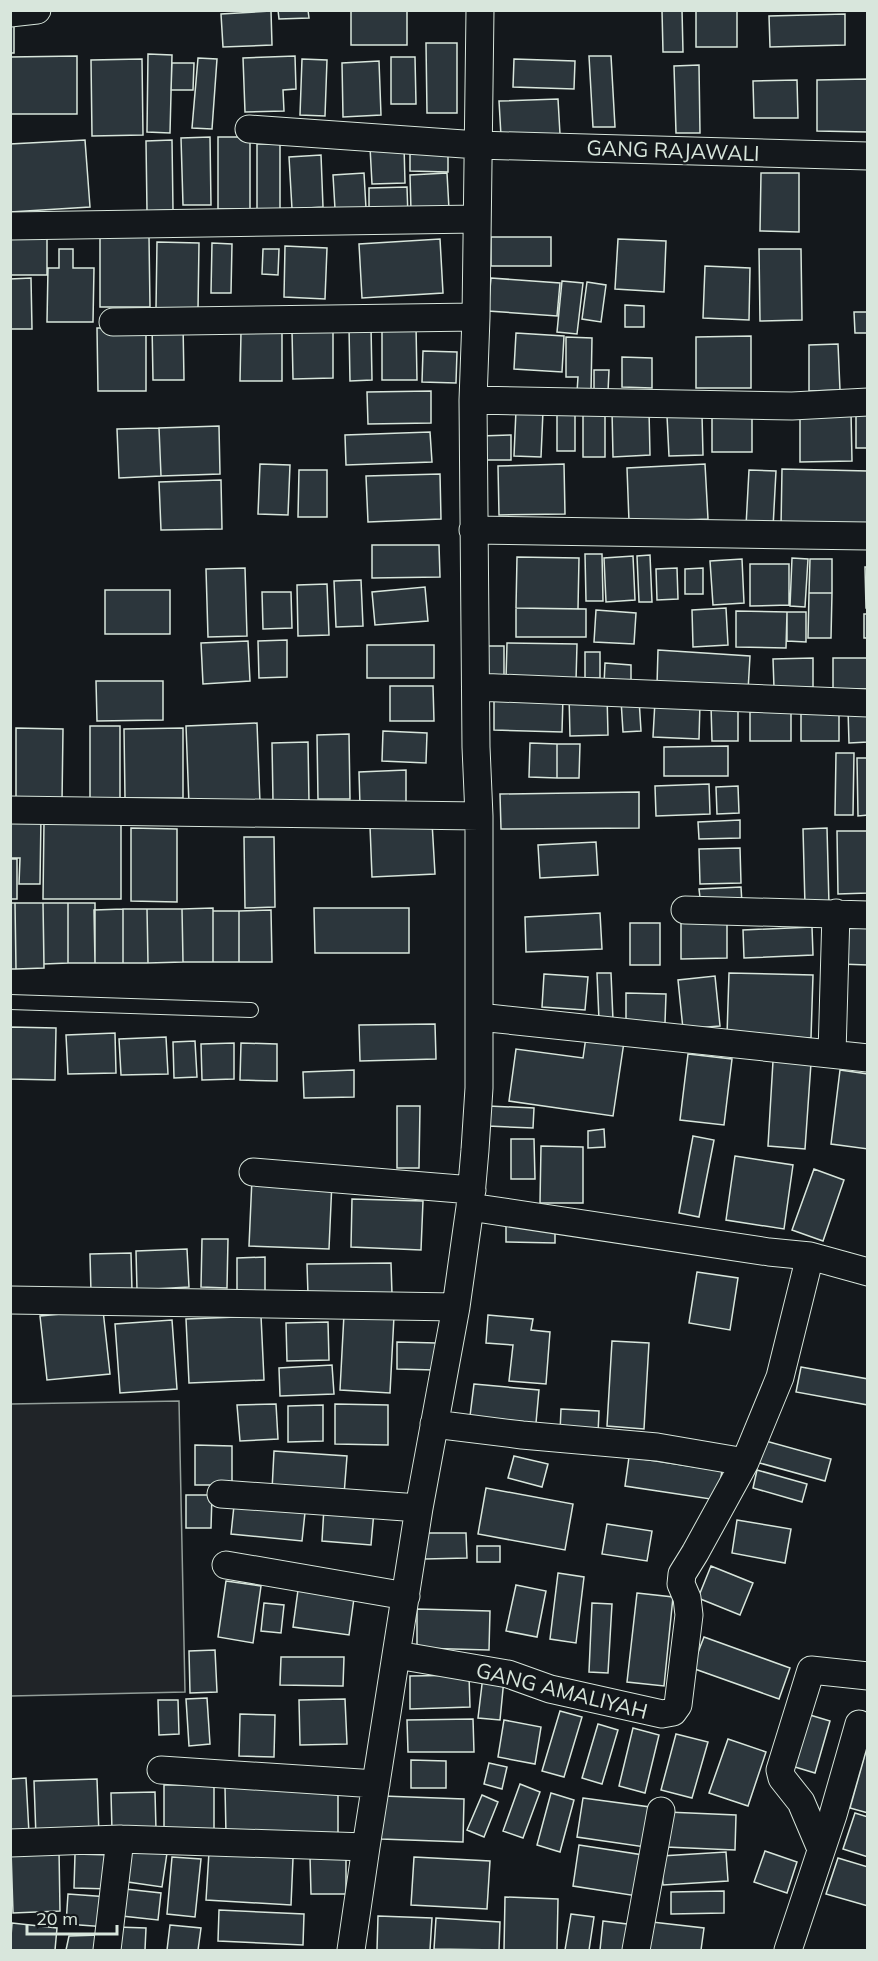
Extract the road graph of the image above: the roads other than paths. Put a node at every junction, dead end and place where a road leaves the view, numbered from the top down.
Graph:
1 (37, 10) edge
2 (480, 10) edge
3 (10, 13) edge
4 (249, 129) dead end
5 (478, 145) junction
6 (867, 156) edge
7 (477, 219) junction
8 (10, 226) edge
9 (476, 317) junction
10 (113, 322) dead end
11 (473, 400) junction
12 (867, 402) edge
13 (473, 530) junction
14 (867, 536) edge
15 (476, 687) junction
16 (867, 703) edge
17 (10, 810) edge
18 (479, 816) junction
19 (685, 910) dead end
20 (836, 913) junction
21 (867, 915) edge
22 (10, 1002) edge
23 (251, 1010) dead end
24 (479, 1017) junction
25 (832, 1054) junction
26 (867, 1058) edge
27 (253, 1172) dead end
28 (471, 1198) junction
29 (810, 1256) junction
30 (867, 1272) edge
31 (10, 1300) edge
32 (456, 1307) junction
33 (434, 1425) junction
34 (745, 1462) junction
35 (221, 1494) dead end
36 (419, 1508) junction
37 (226, 1565) dead end
38 (406, 1596) junction
39 (397, 1655) junction
40 (867, 1676) edge
41 (859, 1724) dead end
42 (161, 1770) dead end
43 (376, 1784) junction
44 (661, 1811) dead end
45 (120, 1839) junction
46 (10, 1843) edge
47 (366, 1847) junction
48 (821, 1849) junction
49 (107, 1950) edge
50 (351, 1950) edge
51 (636, 1950) edge
52 (788, 1950) edge

1 - 3 street
2 - 5 street
4 - 5 street, GANG RAJAWALI
5 - 6 street, GANG RAJAWALI
5 - 7 street
7 - 8 street
7 - 9 street
9 - 10 street
9 - 11 street
11 - 12 street
11 - 13 street
13 - 14 street
13 - 15 street
15 - 16 street
15 - 18 street
17 - 18 street
18 - 24 street
19 - 20 street
20 - 21 street
20 - 25 street
22 - 23 lane
24 - 25 street
24 - 28 street
25 - 26 street
27 - 28 street
28 - 29 street
28 - 32 street
29 - 30 street
29 - 34 street, GANG AMALIYAH
31 - 32 street
32 - 33 street
33 - 34 street
33 - 36 street
34 - 39 street, GANG AMALIYAH
35 - 36 street
36 - 38 street
37 - 38 street
38 - 39 street
39 - 43 street
40 - 48 street
41 - 48 street
42 - 43 street
43 - 47 street
44 - 51 street
45 - 46 street
45 - 47 street
45 - 49 street
47 - 50 street
48 - 52 street

